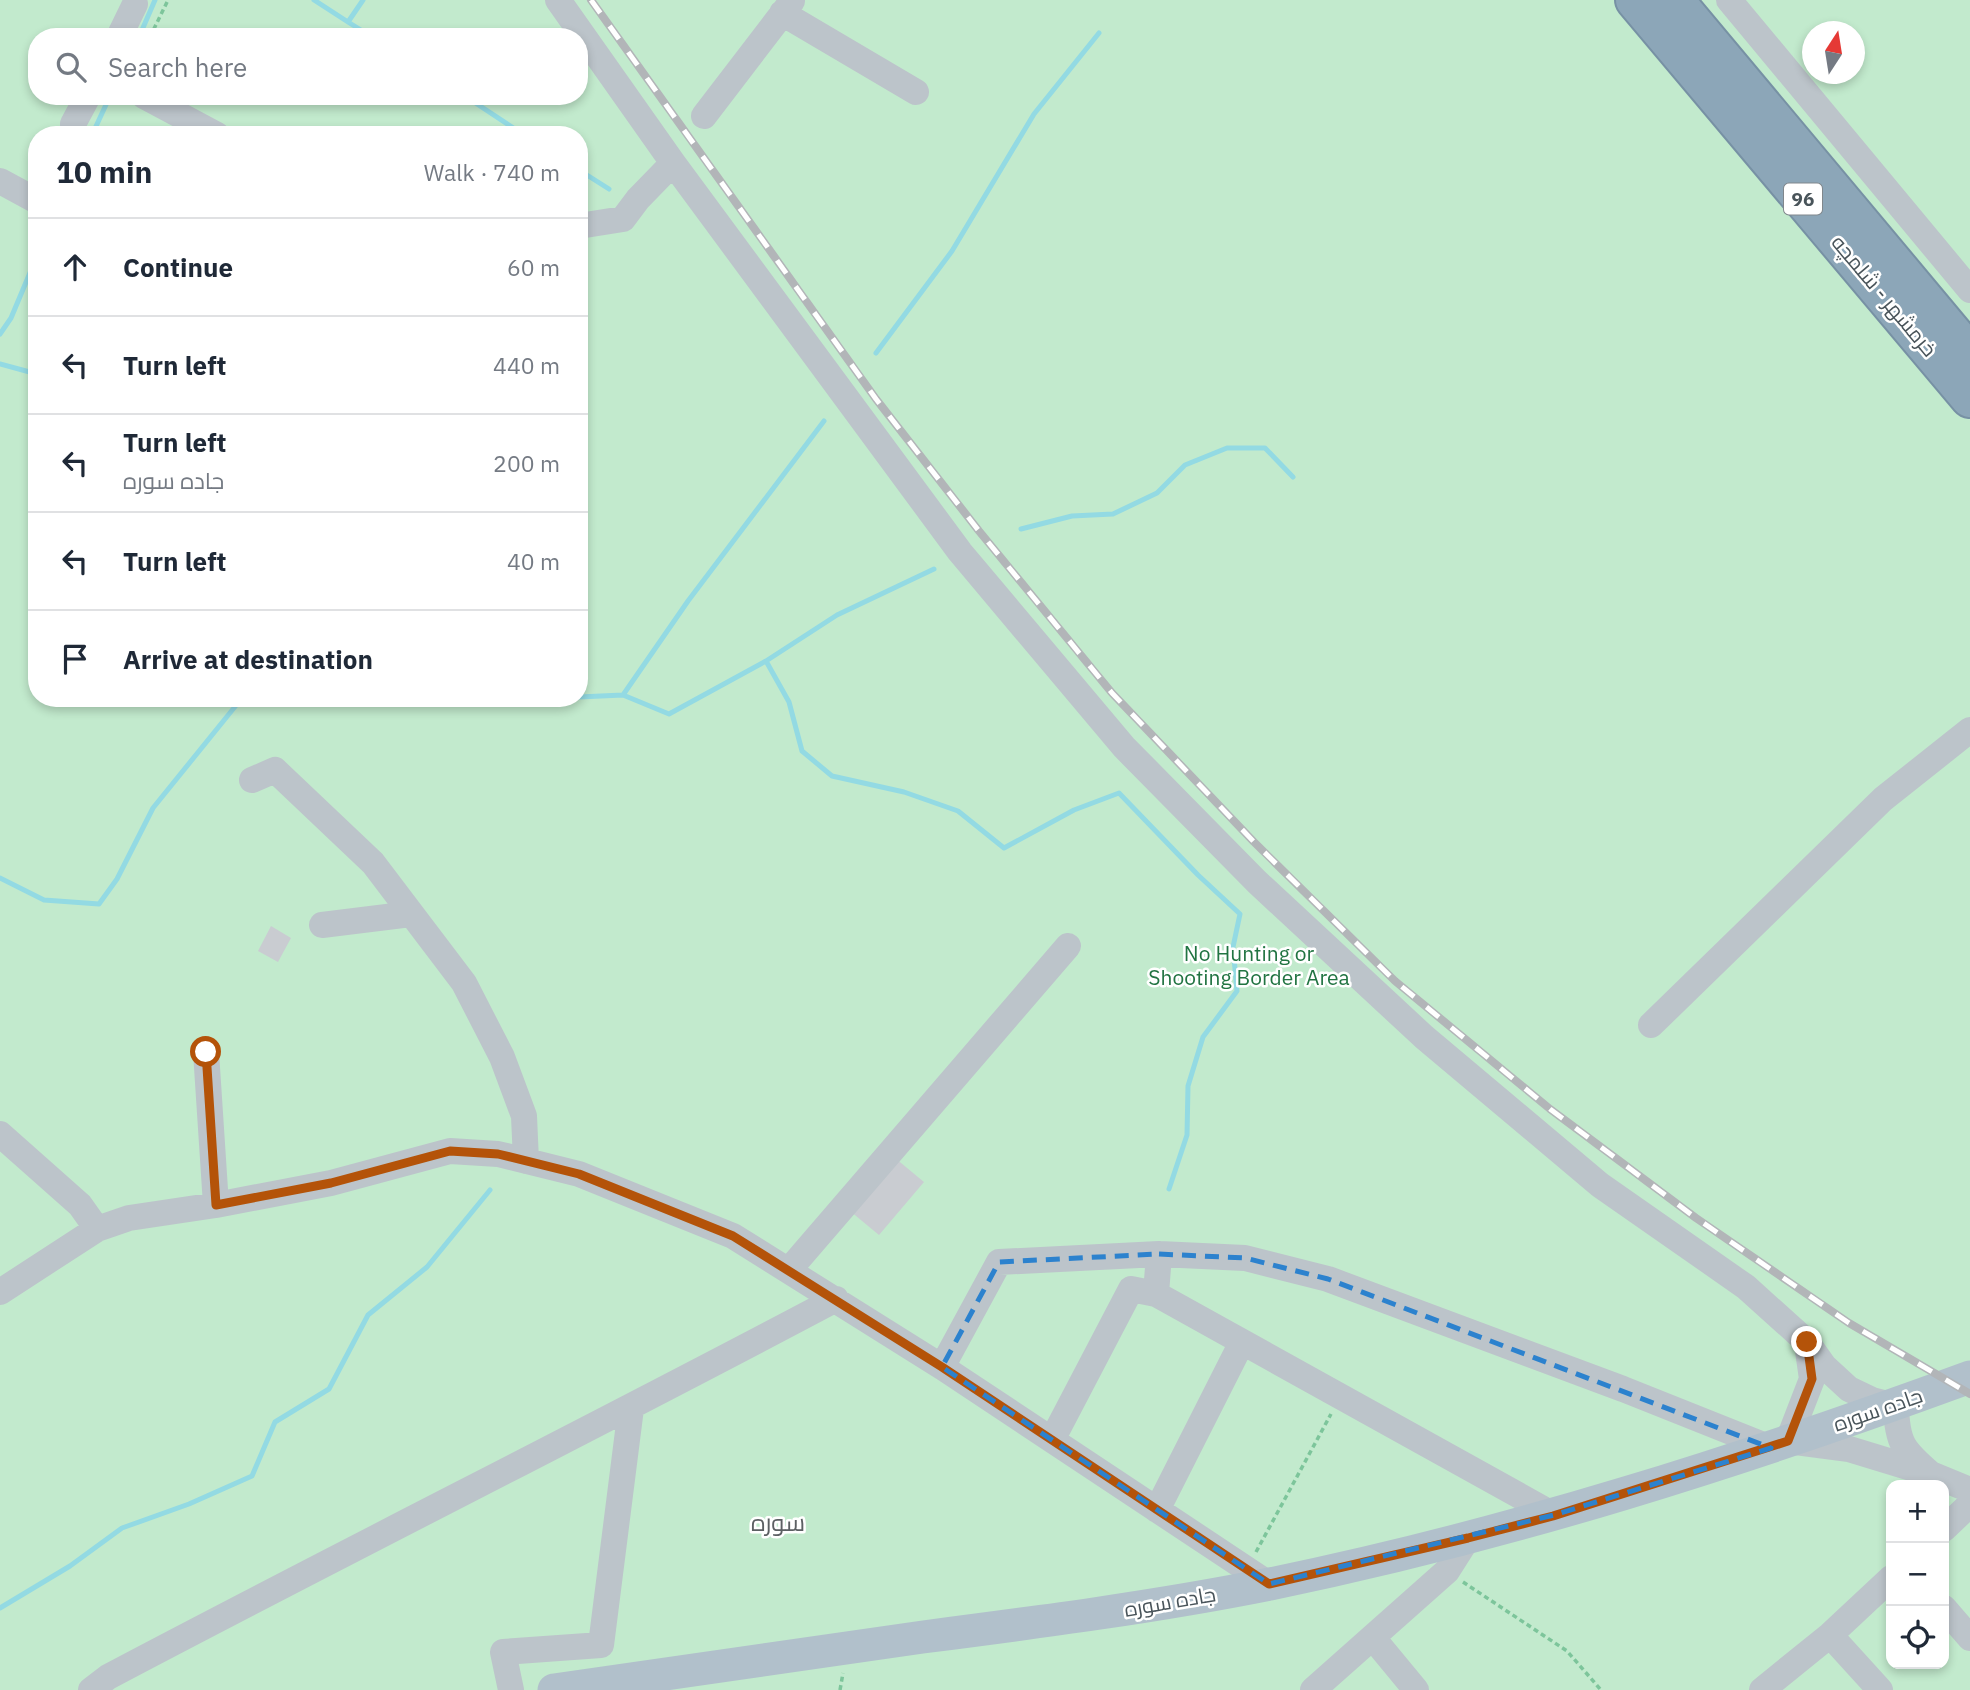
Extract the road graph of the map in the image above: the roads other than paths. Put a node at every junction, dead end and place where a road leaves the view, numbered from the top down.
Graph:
1 (558, 0) edge
2 (1635, 0) edge
3 (1674, 0) edge
4 (1729, 0) edge
5 (135, 4) dead end
6 (788, 6) edge
7 (123, 28) edge
8 (578, 28) edge
9 (588, 43) edge
10 (916, 92) dead end
11 (83, 105) edge
12 (161, 105) edge
13 (1820, 109) junction
14 (704, 116) dead end
15 (73, 124) dead end
16 (200, 126) edge
17 (673, 163) junction
18 (0, 181) edge
19 (1835, 192) junction
20 (28, 196) edge
21 (588, 225) edge
22 (1970, 290) edge
23 (1970, 354) edge
24 (1970, 398) edge
25 (1970, 730) edge
26 (252, 780) dead end
27 (411, 914) junction
28 (322, 925) dead end
29 (1068, 946) dead end
30 (1651, 1025) dead end
31 (206, 1052) dead end
32 (0, 1134) edge
33 (526, 1161) junction
34 (216, 1205) junction
35 (97, 1229) junction
36 (1159, 1254) junction
37 (789, 1270) junction
38 (0, 1292) edge
39 (1156, 1294) junction
40 (836, 1299) junction
41 (1242, 1342) junction
42 (1807, 1342) junction
43 (942, 1367) junction
44 (1970, 1377) edge
45 (1896, 1405) junction
46 (631, 1408) junction
47 (1052, 1440) junction
48 (1779, 1445) junction
49 (1931, 1474) junction
50 (1970, 1490) edge
51 (1970, 1504) edge
52 (1157, 1510) junction
53 (1553, 1516) junction
54 (1949, 1524) edge
55 (1468, 1538) junction
56 (1258, 1577) junction
57 (1886, 1583) edge
58 (1949, 1613) edge
59 (1969, 1634) edge
60 (1830, 1635) junction
61 (1373, 1639) junction
62 (601, 1645) junction
63 (707, 1679) edge
64 (610, 1682) junction
65 (91, 1690) edge
66 (511, 1690) edge
67 (554, 1690) edge
68 (1313, 1690) edge
69 (1416, 1690) edge
70 (1762, 1690) edge
71 (1880, 1690) edge

1 - 8 street
2 - 24 highway, خرمشهر - شلمچه / 96
3 - 19 highway, خرمشهر - شلمچه / 96
4 - 13 street
5 - 7 street
6 - 10 street
6 - 14 street
9 - 17 street
11 - 15 street
12 - 16 street
13 - 19 street
13 - 22 street
17 - 21 street
17 - 42 street
18 - 20 street
19 - 23 highway, خرمشهر - شلمچه / 96
25 - 30 street
26 - 27 street
27 - 28 street
27 - 33 street
29 - 37 street
31 - 34 street
32 - 35 street
33 - 34 street
33 - 37 street
34 - 35 street
35 - 38 street
36 - 39 street
36 - 43 street
36 - 48 street
37 - 40 street
39 - 41 street
39 - 47 street
40 - 43 street
40 - 46 street
41 - 52 street
41 - 53 street
42 - 45 street
42 - 48 street
43 - 47 street
44 - 45 main road, جاده سوره
45 - 48 main road, جاده سوره
45 - 49 street
46 - 62 street
46 - 65 street
47 - 52 street
48 - 49 street
48 - 53 main road, جاده سوره
49 - 50 street
51 - 54 street
52 - 56 street
53 - 55 main road, جاده سوره
55 - 56 main road, جاده سوره
55 - 61 street
56 - 63 main road, جاده سوره
57 - 60 street
58 - 59 street
60 - 70 street
60 - 71 street
61 - 68 street
61 - 69 street
62 - 64 street
62 - 66 street
63 - 64 main road, جاده سوره
64 - 67 main road, جاده سوره

